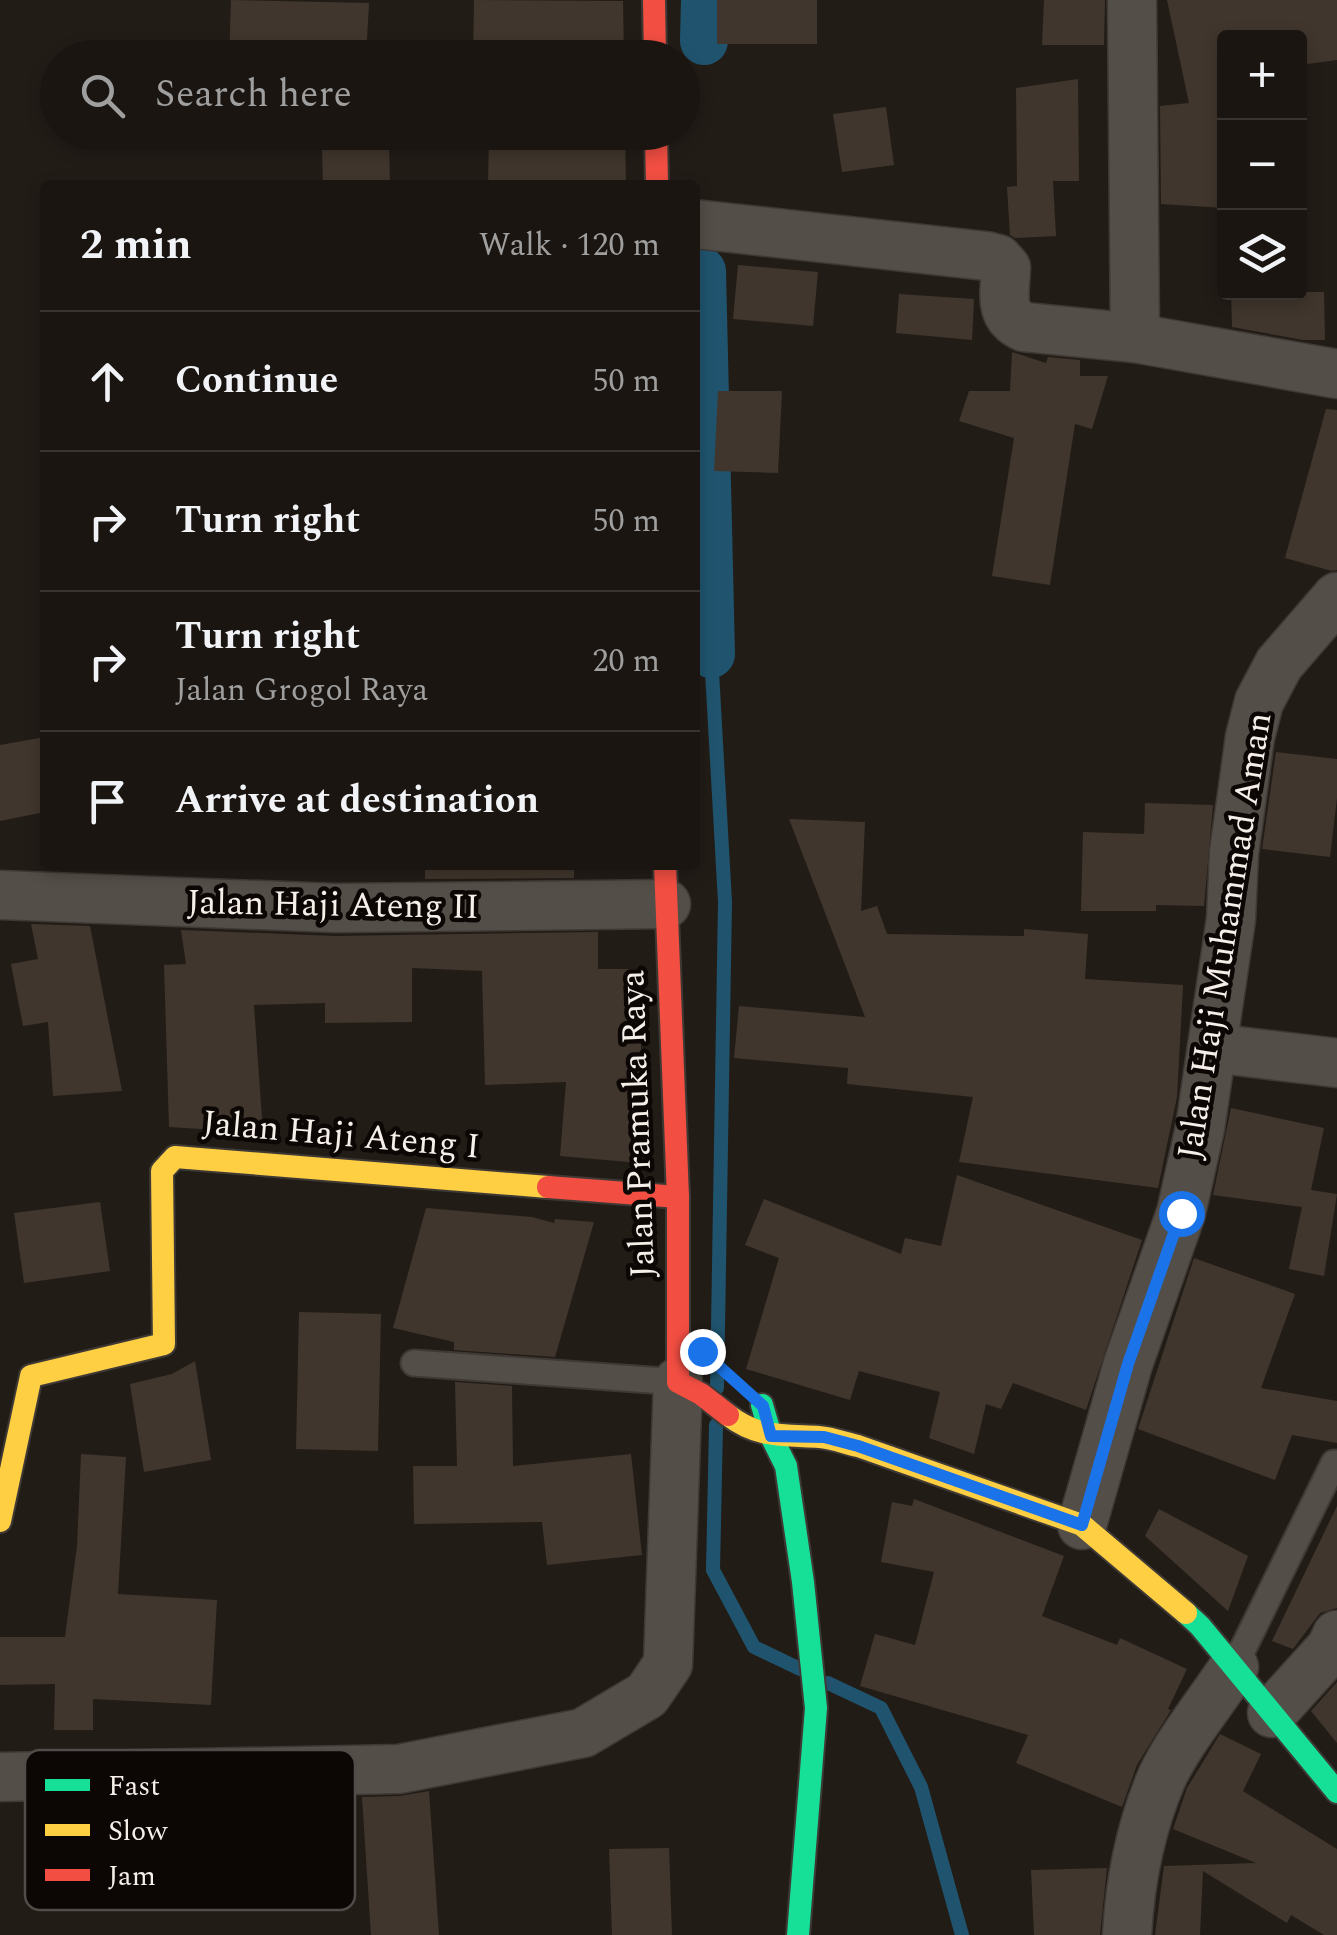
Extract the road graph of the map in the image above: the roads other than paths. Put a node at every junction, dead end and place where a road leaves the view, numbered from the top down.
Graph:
1 (654, 0) edge
2 (1132, 0) edge
3 (655, 40) edge
4 (656, 150) edge
5 (657, 180) edge
6 (700, 225) edge
7 (1135, 338) junction
8 (1337, 374) edge
9 (1337, 599) edge
10 (665, 884) edge
11 (0, 895) edge
12 (1212, 1048) junction
13 (1337, 1063) edge
14 (678, 1197) junction
15 (678, 1334) junction
16 (414, 1363) dead end
17 (694, 1376) junction
18 (757, 1400) dead end
19 (771, 1436) junction
20 (1337, 1463) edge
21 (0, 1521) edge
22 (1082, 1525) junction
23 (1337, 1635) edge
24 (1234, 1667) junction
25 (1272, 1713) junction
26 (355, 1770) edge
27 (25, 1776) edge
28 (0, 1777) edge
29 (1337, 1792) edge
30 (798, 1935) edge
31 (1128, 1935) edge

1 - 3 street
2 - 7 street
4 - 5 street
6 - 7 street
7 - 8 street
9 - 12 street, Jalan Haji Muhammad Aman
10 - 11 street, Jalan Haji Ateng II
10 - 14 street, Jalan Pramuka Raya
12 - 13 street
12 - 22 street, Jalan Haji Muhammad Aman
14 - 15 street, Jalan Pramuka Raya
14 - 21 street, Jalan Haji Ateng I
15 - 17 street
15 - 17 street, Jalan Pramuka Raya
16 - 17 lane
17 - 19 street
17 - 26 street
18 - 19 street
19 - 22 street
19 - 30 street
20 - 24 lane
22 - 24 street
23 - 25 street
24 - 25 street
24 - 31 street
25 - 29 street
27 - 28 street

